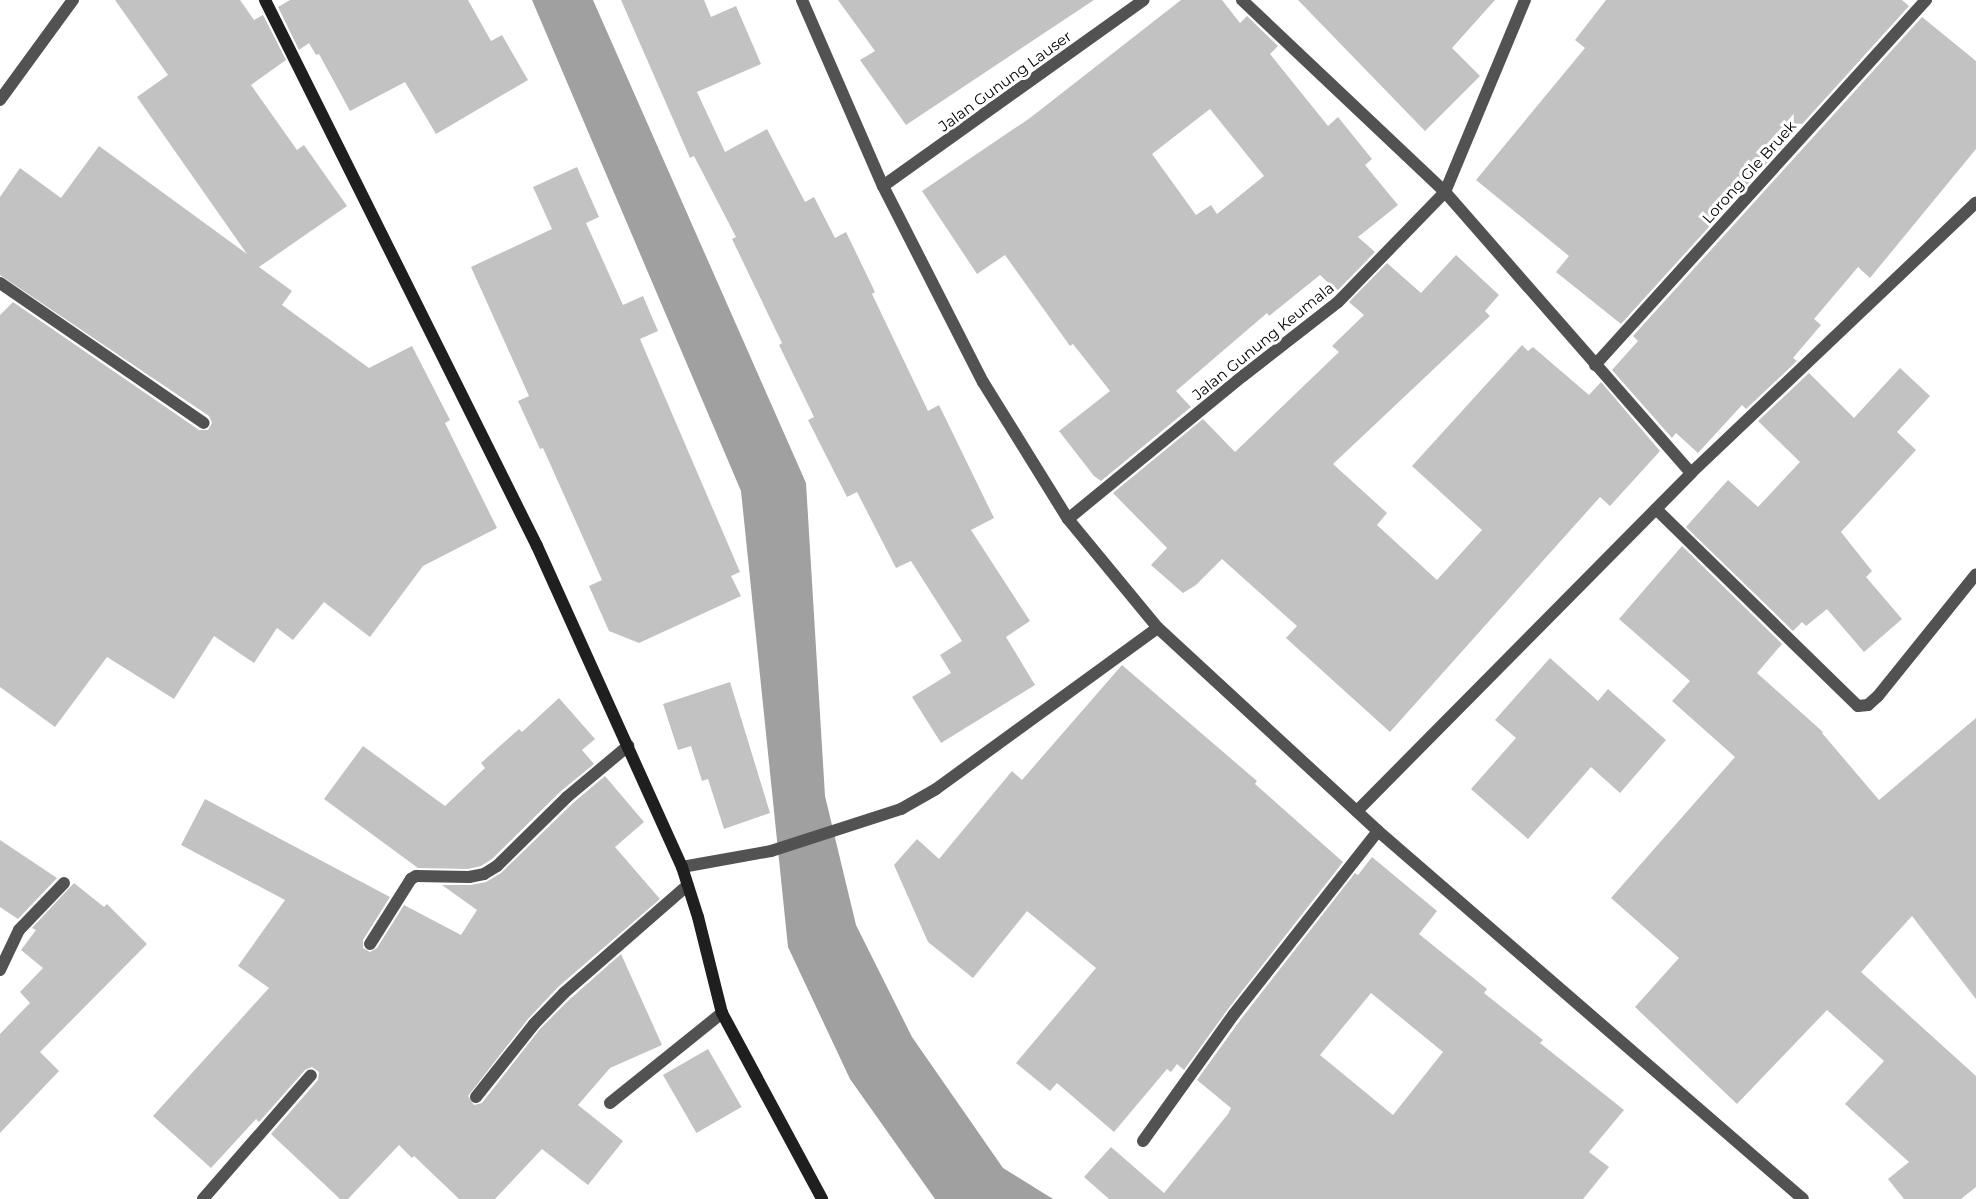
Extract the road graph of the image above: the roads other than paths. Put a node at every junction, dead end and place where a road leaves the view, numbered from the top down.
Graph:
1 (73, 0) edge
2 (265, 0) edge
3 (802, 0) edge
4 (1144, 0) edge
5 (1242, 0) edge
6 (1525, 0) edge
7 (1926, 0) edge
8 (0, 100) edge
9 (883, 186) junction
10 (1445, 192) junction
11 (1976, 203) edge
12 (2, 290) edge
13 (1595, 366) junction
14 (204, 423) dead end
15 (1690, 473) junction
16 (1656, 509) junction
17 (1068, 519) junction
18 (1976, 574) edge
19 (1158, 628) junction
20 (628, 746) junction
21 (1357, 812) junction
22 (1378, 831) junction
23 (682, 867) junction
24 (64, 883) dead end
25 (688, 885) junction
26 (370, 944) dead end
27 (0, 970) edge
28 (722, 1013) junction
29 (311, 1075) dead end
30 (476, 1097) dead end
31 (610, 1103) dead end
32 (1143, 1141) dead end
33 (203, 1199) edge
34 (822, 1199) edge
35 (1803, 1199) edge

1 - 8 street
2 - 20 street
3 - 9 street
4 - 9 street, Jalan Gunung Lauser
5 - 10 street
6 - 10 street, Jalan Gunung Keumala
7 - 13 street, Lorong Gle Bruek
9 - 17 street
10 - 13 street
10 - 17 street, Jalan Gunung Keumala
11 - 15 street
12 - 14 street
13 - 15 street
15 - 16 street
16 - 18 street
16 - 21 street
17 - 19 street
19 - 21 street
19 - 23 street
20 - 23 street
20 - 26 street
21 - 22 street
22 - 32 street
22 - 35 street
23 - 25 street
24 - 27 street
25 - 28 street
25 - 30 street
28 - 31 street
28 - 34 street
29 - 33 street

